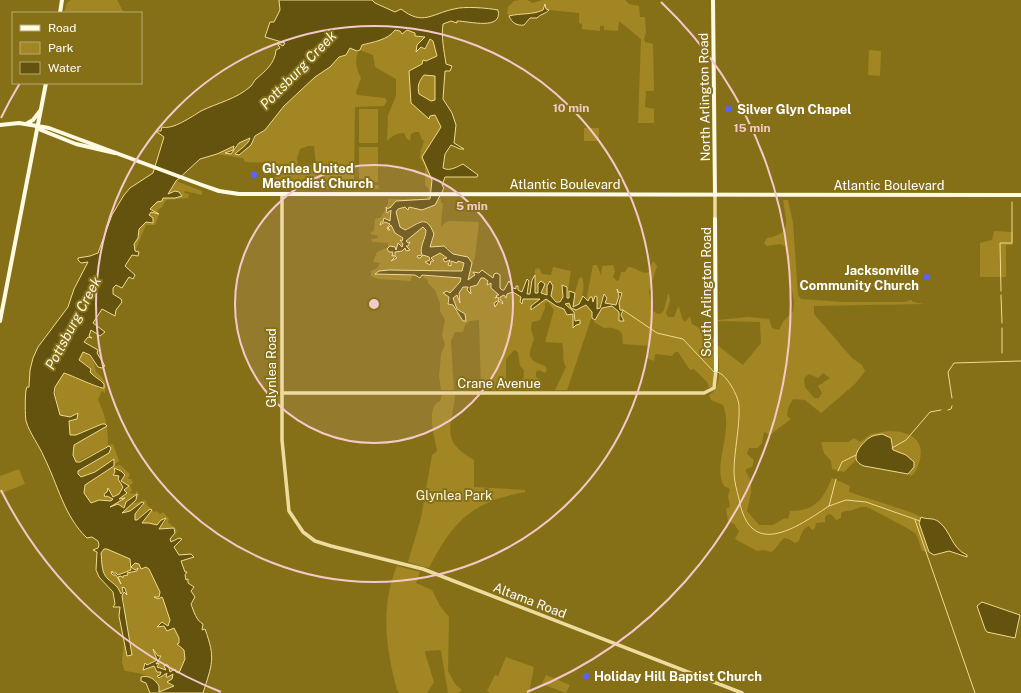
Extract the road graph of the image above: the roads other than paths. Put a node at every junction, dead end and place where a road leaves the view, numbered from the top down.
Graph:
1 (62, 0) edge
2 (713, 0) edge
3 (60, 12) edge
4 (46, 84) edge
5 (42, 109) junction
6 (26, 124) junction
7 (0, 125) edge
8 (38, 126) junction
9 (47, 133) junction
10 (36, 138) junction
11 (115, 154) junction
12 (282, 194) junction
13 (715, 195) junction
14 (1021, 195) edge
15 (715, 219) joint
16 (0, 321) edge
17 (716, 372) joint
18 (714, 388) joint
19 (282, 393) junction
20 (307, 535) joint
21 (742, 693) edge

1 - 3 main road
2 - 13 main road, North Arlington Road
4 - 5 main road
5 - 6 main road
5 - 8 main road
6 - 7 main road, Atlantic Boulevard
6 - 8 main road, Atlantic Boulevard
8 - 9 main road, Atlantic Boulevard
8 - 10 main road
8 - 11 main road, Atlantic Boulevard
9 - 10 main road
9 - 11 main road, Atlantic Boulevard
10 - 16 main road
11 - 12 main road, Atlantic Boulevard
12 - 13 main road, Atlantic Boulevard
12 - 19 street, Glynlea Road
13 - 14 main road, Atlantic Boulevard
13 - 15 street, South Arlington Road
15 - 17 main road, South Arlington Road
17 - 18 street, South Arlington Road
18 - 19 street, Crane Avenue
19 - 20 street, Glynlea Road
20 - 21 street, Altama Road

